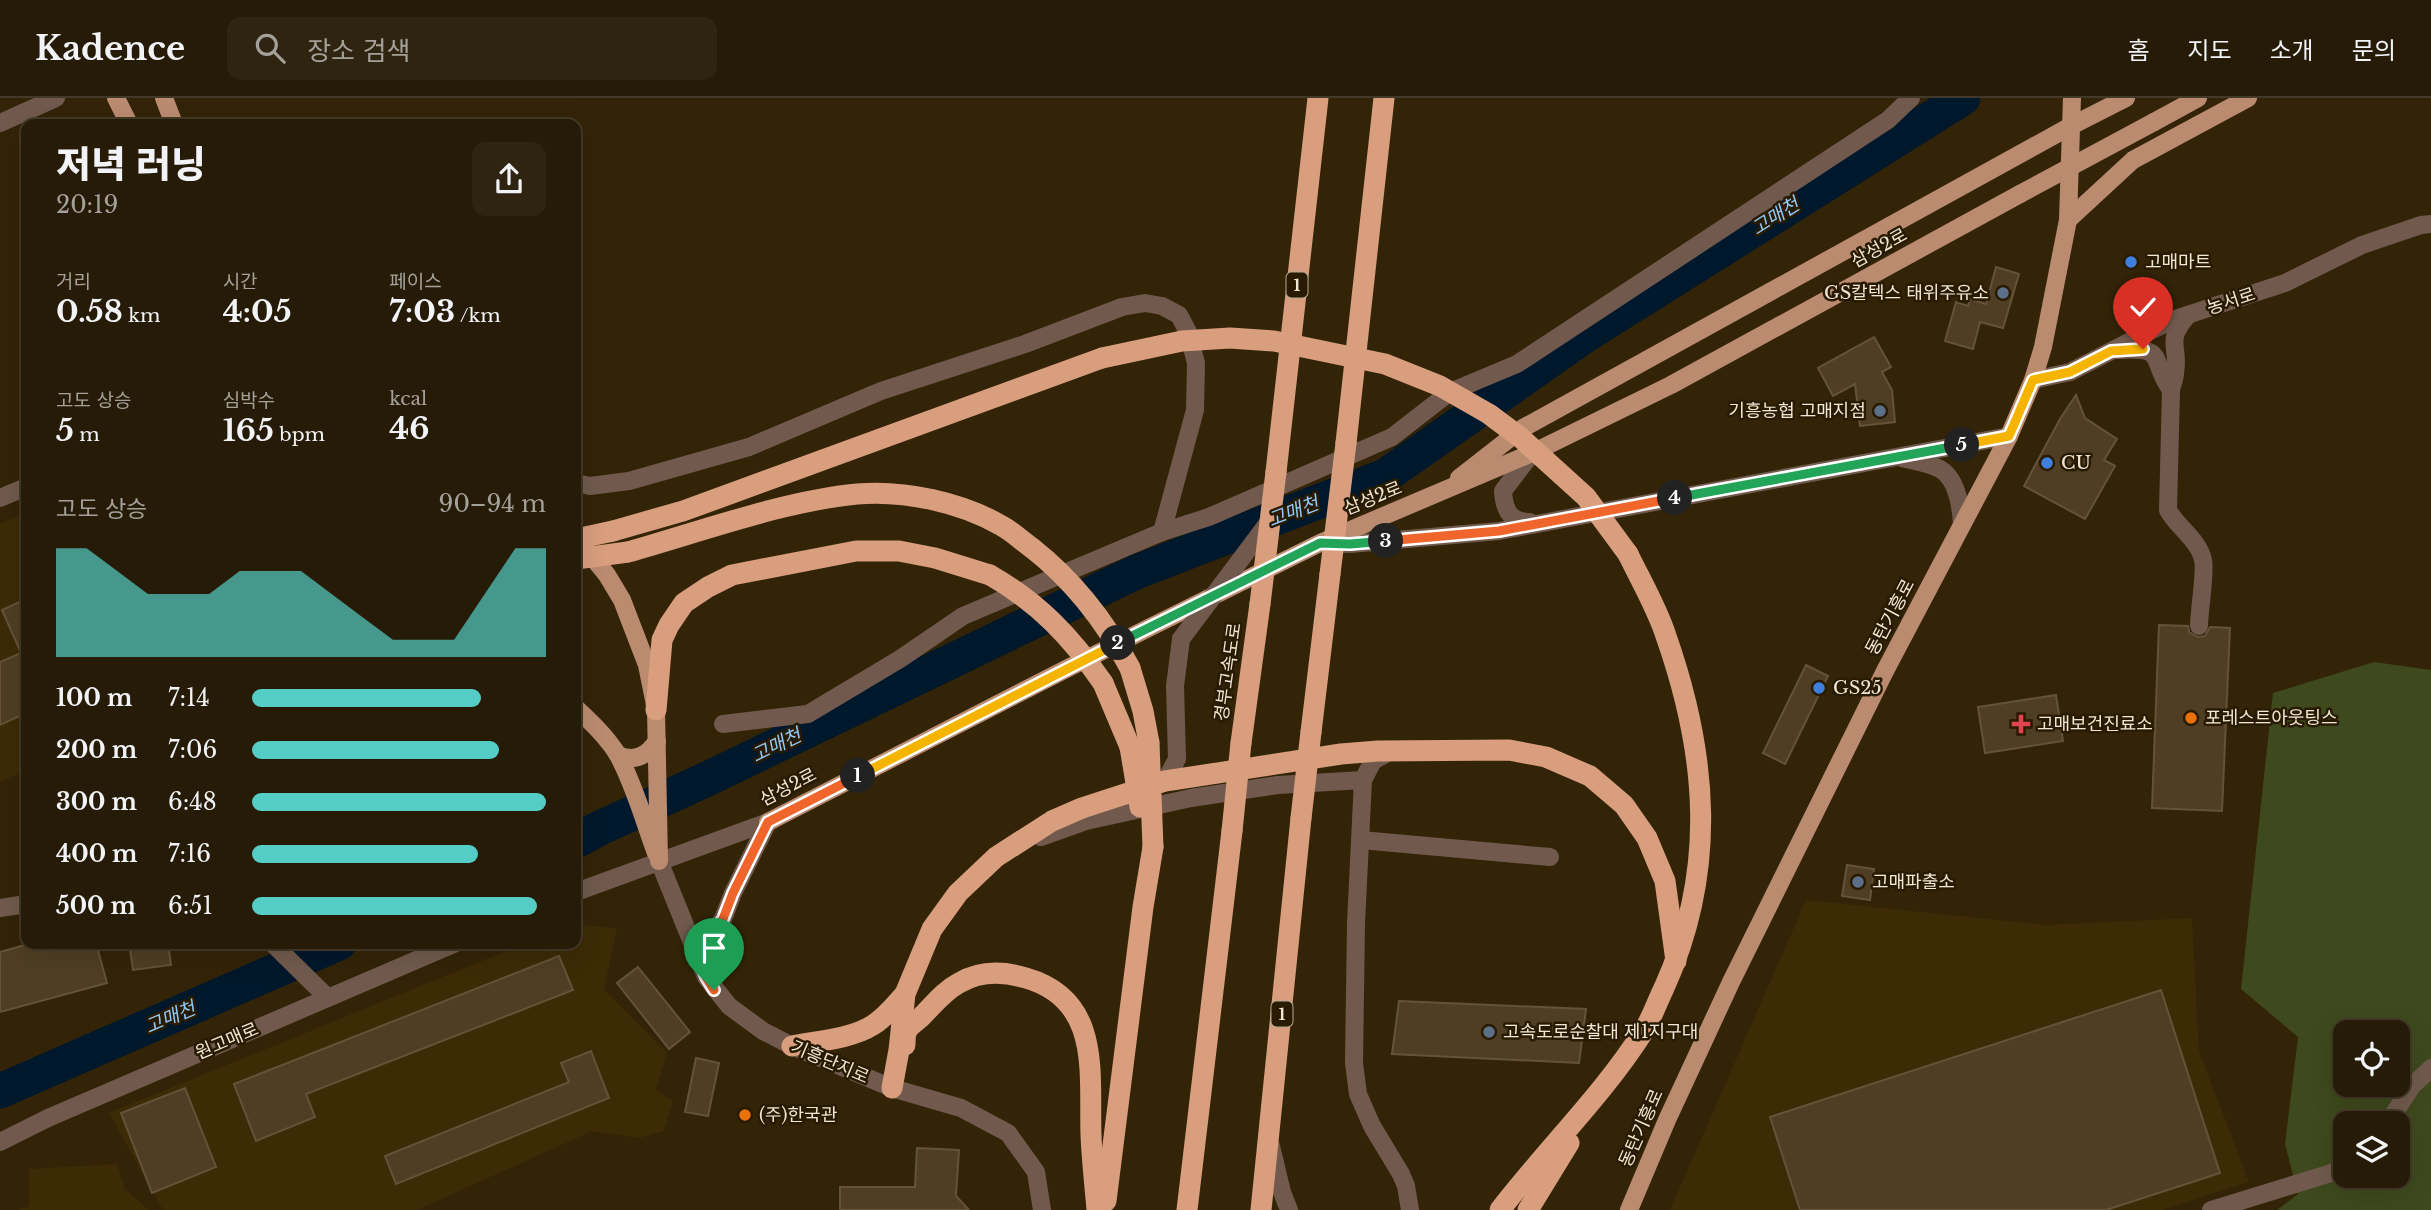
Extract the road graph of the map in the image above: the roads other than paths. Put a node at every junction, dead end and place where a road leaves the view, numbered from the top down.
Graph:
1 (55, 98) edge
2 (116, 98) edge
3 (163, 98) edge
4 (1318, 98) edge
5 (1384, 98) edge
6 (1911, 98) edge
7 (2126, 98) edge
8 (2198, 98) edge
9 (2248, 98) edge
10 (2072, 100) edge
11 (126, 119) edge
12 (172, 119) edge
13 (0, 123) edge
14 (2071, 126) junction
15 (2068, 220) junction
16 (2431, 224) edge
17 (2188, 315) junction
18 (2111, 351) junction
19 (2033, 380) junction
20 (2171, 390) junction
21 (2009, 436) junction
22 (1532, 453) junction
23 (1899, 457) junction
24 (581, 484) edge
25 (21, 489) edge
26 (1437, 495) junction
27 (0, 498) edge
28 (1271, 519) junction
29 (1544, 523) junction
30 (1962, 525) junction
31 (1162, 532) junction
32 (581, 538) edge
33 (1320, 543) junction
34 (581, 545) edge
35 (581, 558) edge
36 (2199, 626) dead end
37 (656, 710) junction
38 (581, 713) edge
39 (723, 724) dead end
40 (657, 741) junction
41 (1140, 745) junction
42 (1391, 751) junction
43 (1345, 754) junction
44 (618, 755) junction
45 (1363, 780) junction
46 (1166, 781) junction
47 (768, 822) junction
48 (654, 832) junction
49 (1361, 840) junction
50 (1550, 857) dead end
51 (659, 861) junction
52 (581, 890) edge
53 (21, 905) edge
54 (0, 908) edge
55 (278, 949) edge
56 (439, 949) edge
57 (696, 953) junction
58 (1676, 961) junction
59 (905, 994) junction
60 (328, 998) junction
61 (906, 1030) junction
62 (792, 1046) junction
63 (2431, 1068) edge
64 (892, 1088) junction
65 (1603, 1089) junction
66 (2396, 1111) edge
67 (1270, 1141) junction
68 (0, 1142) edge
69 (2333, 1172) edge
70 (1406, 1186) junction
71 (1042, 1210) edge
72 (1097, 1210) edge
73 (1104, 1210) edge
74 (1187, 1210) edge
75 (1261, 1210) edge
76 (1289, 1210) edge
77 (1400, 1210) edge
78 (1410, 1210) edge
79 (1500, 1210) edge
80 (1528, 1210) edge
81 (1629, 1210) edge
82 (2211, 1210) edge

1 - 13 street
2 - 11 main road
3 - 12 main road
4 - 28 highway, 경부고속도로 / 1, bridge
5 - 67 highway, 1, bridge
6 - 31 street
7 - 14 main road
8 - 22 main road, 삼성2로, bridge
9 - 15 main road
10 - 14 main road, 동탄기흥로
14 - 15 main road, 동탄기흥로
14 - 26 main road
15 - 19 main road, 동탄기흥로
16 - 17 street, 농서로
17 - 18 street, 농서로
17 - 20 street
18 - 19 street, 농서로
18 - 20 street
19 - 21 main road, 동탄기흥로
20 - 36 street
21 - 23 street
21 - 30 main road, 동탄기흥로
22 - 26 main road, 삼성2로
22 - 29 street
23 - 29 street
23 - 30 street
24 - 31 street
25 - 27 street
26 - 33 main road, 삼성2로
28 - 46 street, bridge
28 - 74 highway, 경부고속도로 / 1, bridge
29 - 33 street
30 - 81 main road, 동탄기흥로
31 - 39 street
32 - 58 highway, bridge
33 - 47 main road, 삼성2로
34 - 37 main road
35 - 41 highway, bridge
37 - 40 main road
37 - 41 highway, bridge
38 - 44 main road
40 - 44 main road
40 - 48 main road
41 - 73 highway, bridge
42 - 43 highway
42 - 45 street
42 - 58 highway
43 - 45 street
43 - 46 highway
44 - 48 main road
45 - 49 street
45 - 61 street
46 - 59 highway
47 - 51 street, 삼성2로
47 - 57 street
48 - 51 main road
49 - 50 street
49 - 70 street
51 - 52 street
51 - 57 street, 기흥단지로
53 - 54 street
55 - 60 street
56 - 60 street, 원고매로
57 - 62 street, 기흥단지로
58 - 65 highway
59 - 62 highway
59 - 64 highway
60 - 68 street, 원고매로
61 - 64 highway
61 - 72 highway
62 - 64 street, 기흥단지로
63 - 66 street
64 - 71 street, 기흥단지로
65 - 79 highway
65 - 80 highway
67 - 75 highway, 1
67 - 76 street
69 - 82 street
70 - 77 street
70 - 78 street

